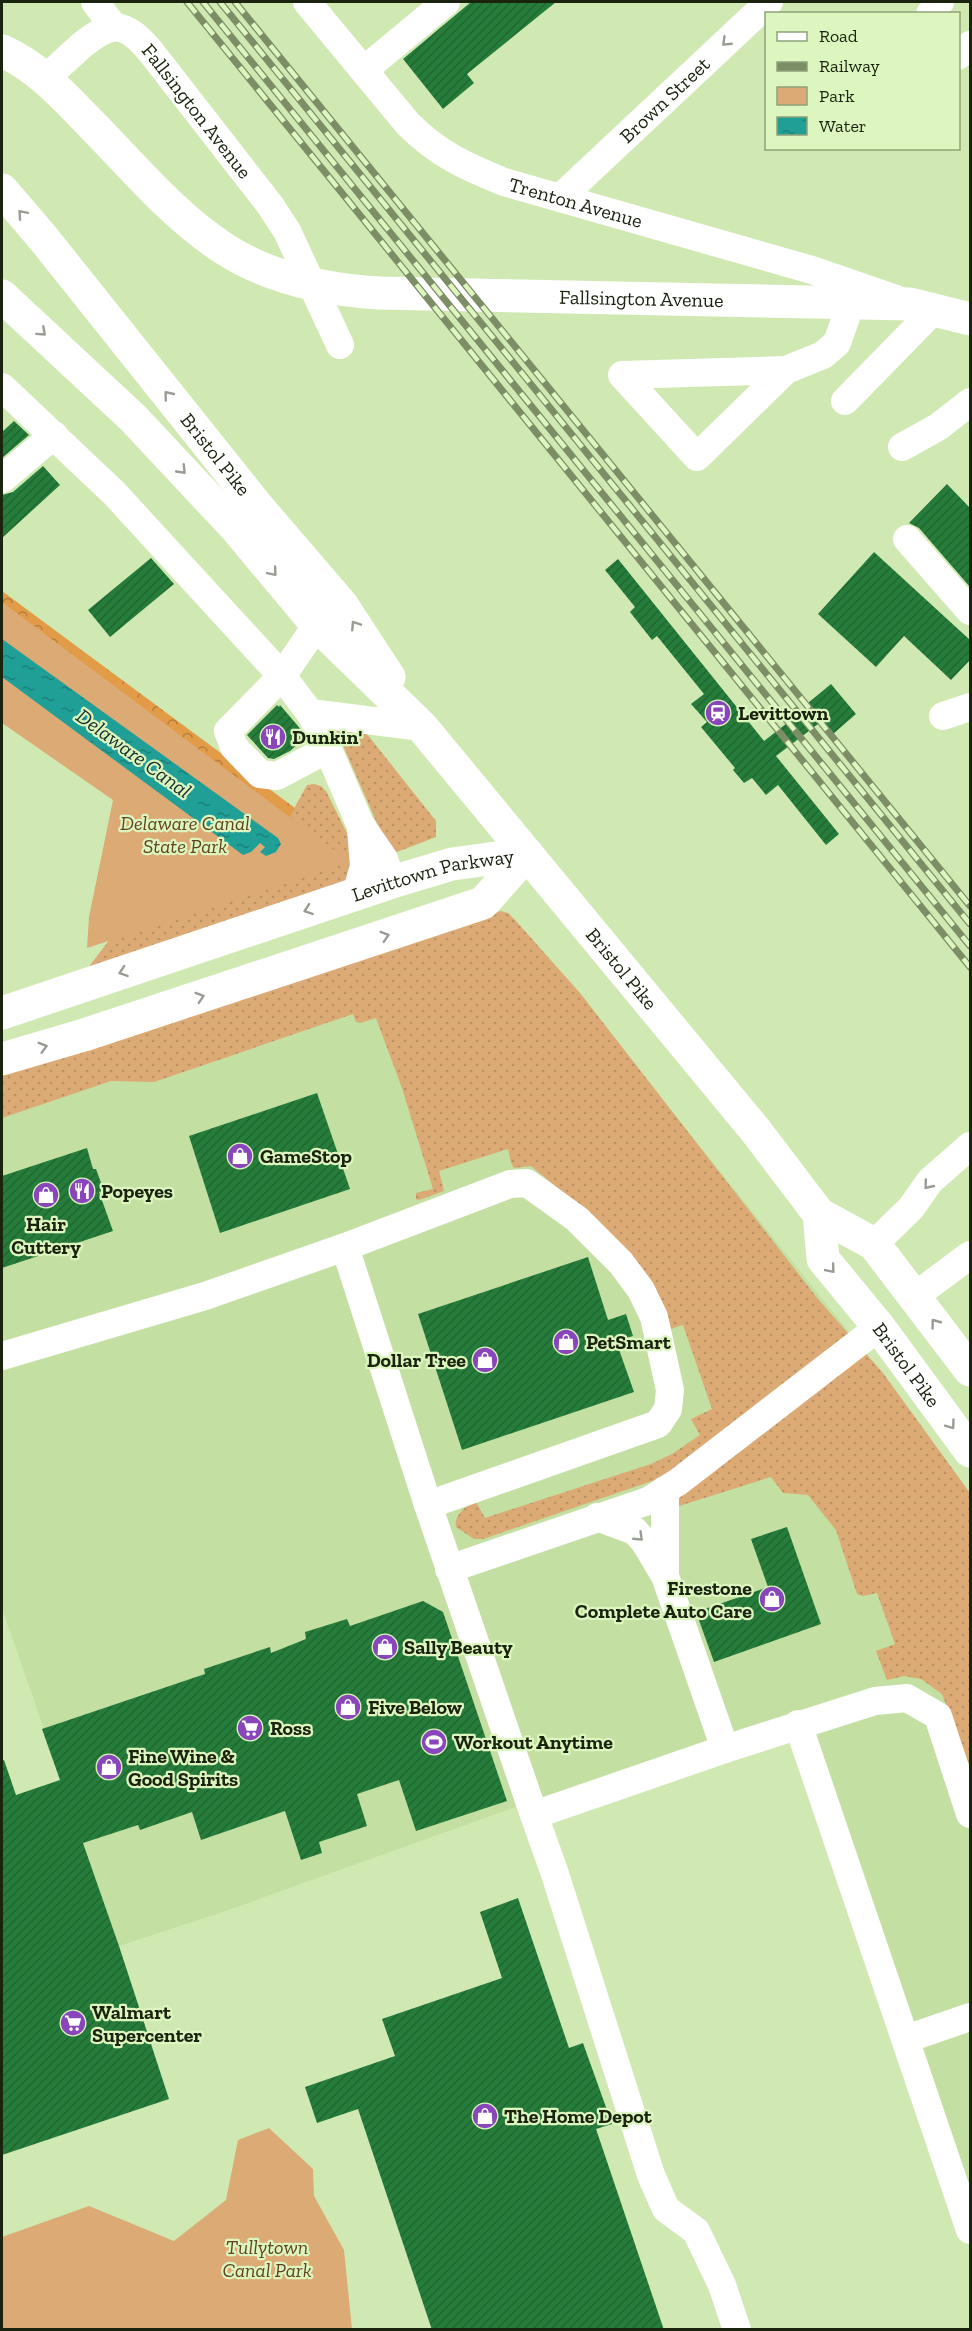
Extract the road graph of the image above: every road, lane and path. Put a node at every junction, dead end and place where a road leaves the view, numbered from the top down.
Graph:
1 (95, 2) edge
2 (307, 2) edge
3 (446, 2) edge
4 (769, 2) edge
5 (113, 26) junction
6 (2, 51) edge
7 (364, 70) junction
8 (46, 79) junction
9 (2, 190) edge
10 (561, 197) junction
11 (2, 296) edge
12 (851, 303) junction
13 (922, 307) junction
14 (970, 319) edge
15 (340, 345) dead end
16 (786, 370) junction
17 (2, 387) edge
18 (845, 401) dead end
19 (970, 402) edge
20 (54, 435) junction
21 (902, 447) dead end
22 (2, 479) edge
23 (908, 539) dead end
24 (970, 611) edge
25 (317, 625) junction
26 (282, 676) junction
27 (970, 707) edge
28 (310, 713) junction
29 (943, 716) dead end
30 (422, 727) junction
31 (328, 749) junction
32 (360, 824) junction
33 (527, 854) junction
34 (392, 882) junction
35 (357, 894) junction
36 (2, 1013) edge
37 (2, 1059) edge
38 (970, 1146) edge
39 (819, 1214) junction
40 (874, 1244) junction
41 (345, 1247) junction
42 (970, 1255) edge
43 (915, 1296) junction
44 (879, 1327) junction
45 (2, 1356) edge
46 (970, 1370) edge
47 (970, 1451) edge
48 (665, 1490) junction
49 (428, 1505) junction
50 (597, 1517) junction
51 (449, 1569) junction
52 (665, 1576) junction
53 (798, 1724) junction
54 (725, 1749) junction
55 (970, 1814) edge
56 (534, 1815) junction
57 (970, 2017) edge
58 (906, 2039) junction
59 (970, 2230) edge
60 (737, 2330) edge

1 - 5 street
2 - 7 street, Trenton Avenue
3 - 7 street
4 -> 10 street, Brown Street
5 - 8 street
5 - 15 street, Fallsington Avenue
6 - 8 main road, Fallsington Avenue
7 - 10 street, Trenton Avenue
8 - 12 main road, Fallsington Avenue
30 -> 9 main road, Bristol Pike
10 - 13 street, Trenton Avenue
11 -> 25 main road, Bristol Pike
12 - 13 main road, Fallsington Avenue
12 - 16 street
13 - 14 main road, Fallsington Avenue
13 - 18 street
16 - 16 street
17 - 20 street
19 - 21 street
20 - 22 street
20 - 26 street
23 - 24 street
25 - 26 street
25 - 30 main road, Bristol Pike
26 - 28 street
26 - 31 street
27 - 29 street
28 - 30 street
28 - 31 street
30 - 33 main road, Bristol Pike
31 - 32 street
32 - 34 street
32 - 35 street
33 - 34 main road, Levittown Parkway
37 -> 33 main road, Levittown Parkway
33 - 39 main road, Bristol Pike
34 - 35 main road, Levittown Parkway
35 -> 36 main road, Levittown Parkway
38 -> 40 street
39 - 40 main road, Bristol Pike
39 -> 44 main road, Bristol Pike
40 - 43 main road, Bristol Pike
41 - 45 street
41 - 49 street
41 - 49 street
42 - 43 street
46 -> 43 main road, Bristol Pike
44 -> 47 main road, Bristol Pike
44 - 48 street
48 - 50 street
48 - 52 street
49 - 51 street
50 - 51 street
50 -> 52 street
51 - 56 street
52 - 54 street
53 - 54 street
53 - 55 street
53 - 58 street
54 - 56 street
56 - 60 street
57 - 58 street
58 - 59 street

